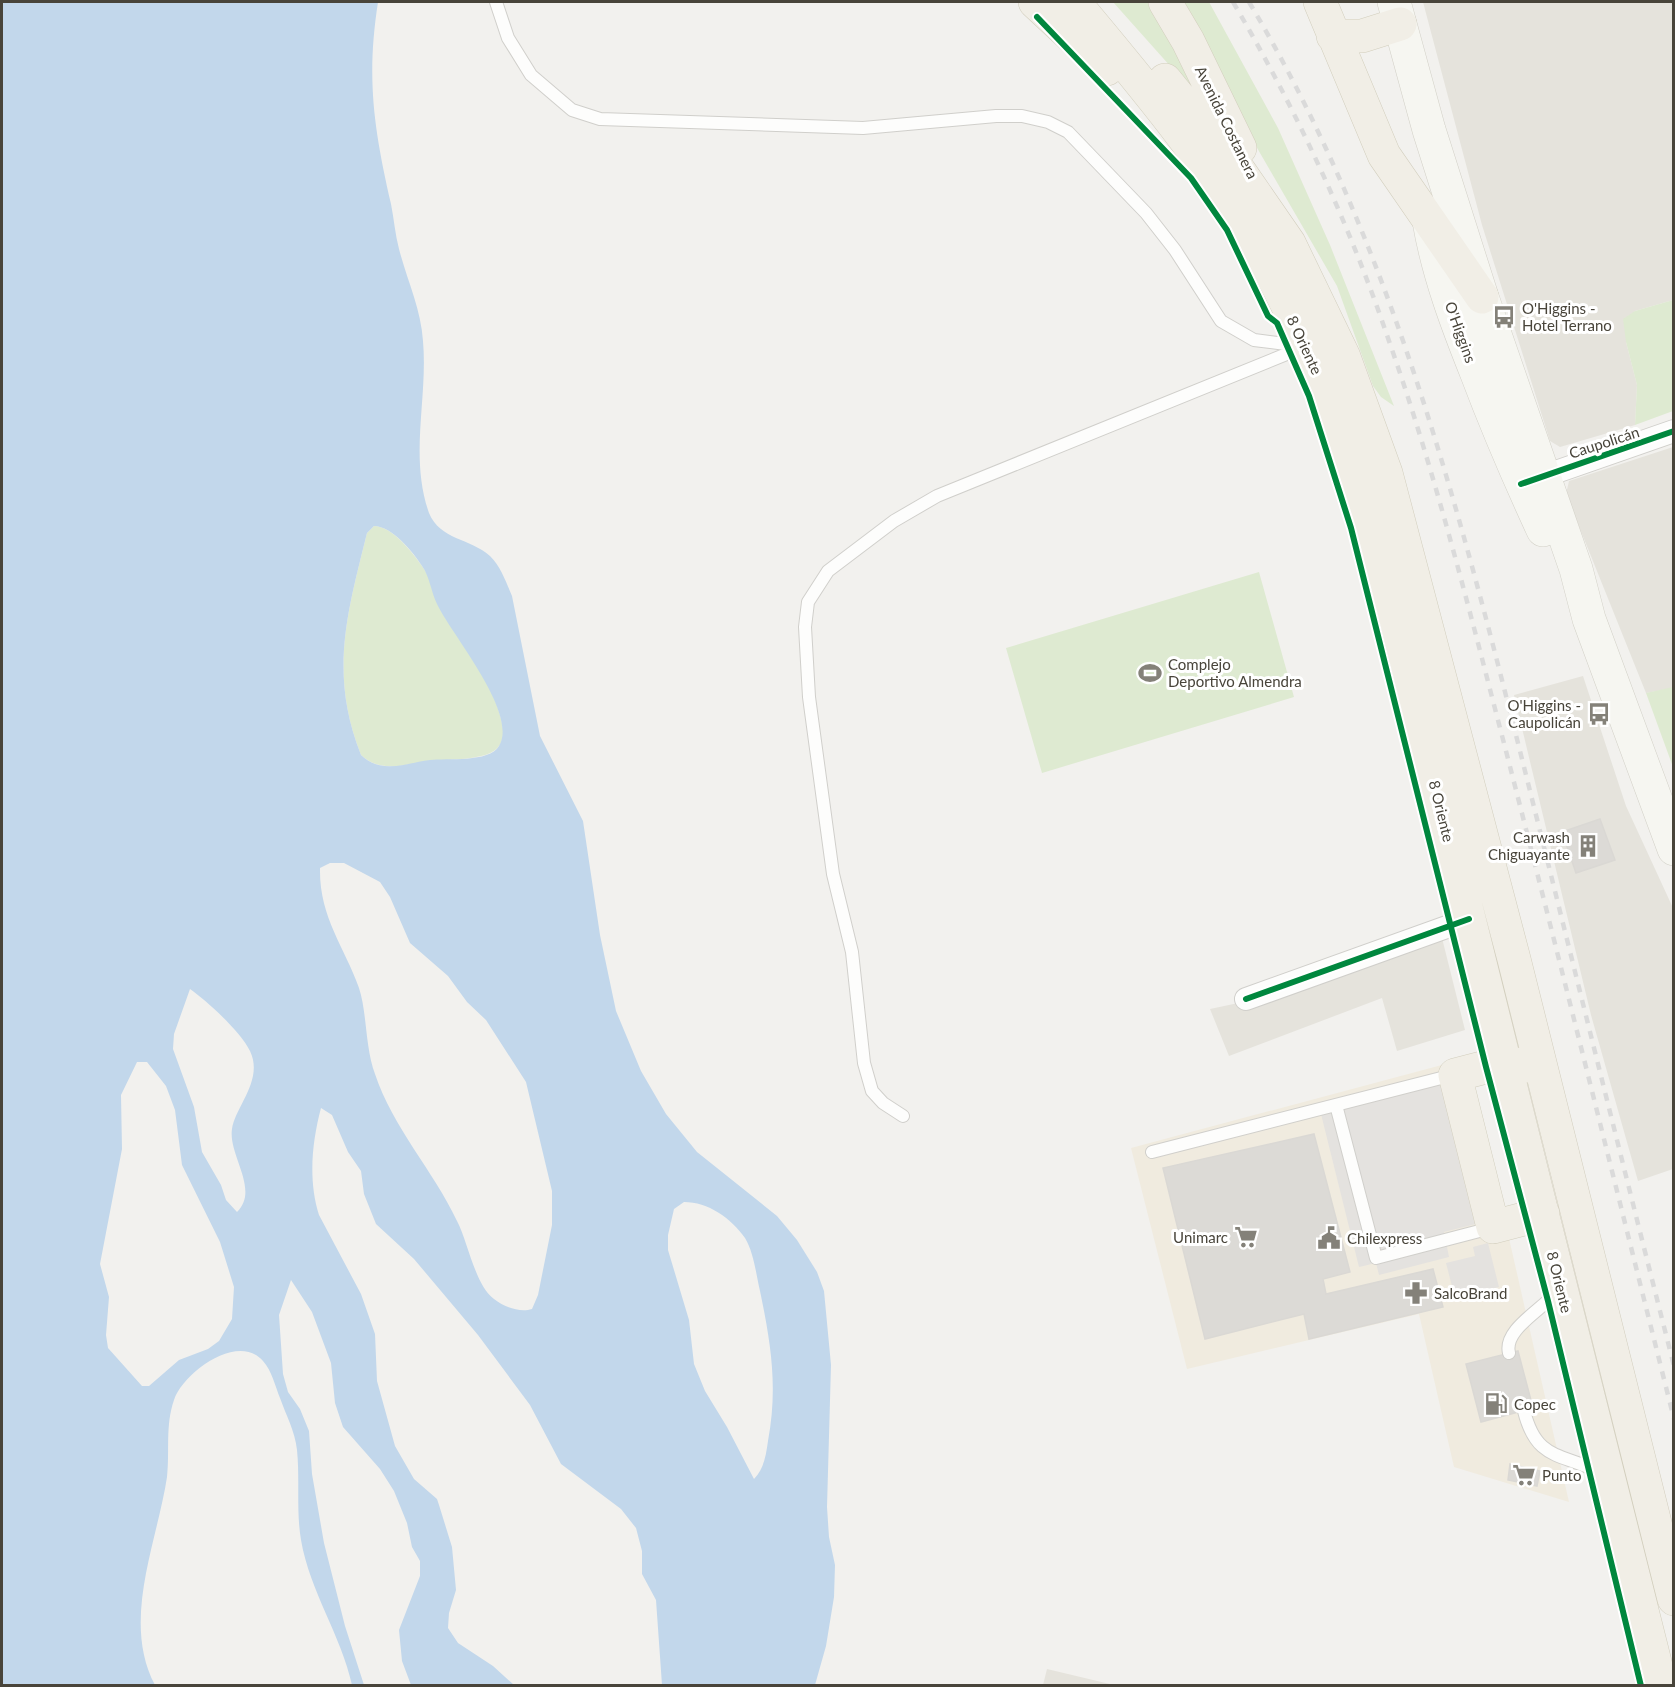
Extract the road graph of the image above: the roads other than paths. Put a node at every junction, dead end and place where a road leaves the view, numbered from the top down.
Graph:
1 (496, 2) edge
2 (1035, 2) edge
3 (1074, 2) edge
4 (1101, 2) edge
5 (1165, 2) edge
6 (1320, 2) edge
7 (1397, 13) edge
8 (1333, 36) junction
9 (1194, 154) junction
10 (1430, 225) junction
11 (1289, 243) junction
12 (1482, 297) junction
13 (1287, 305) junction
14 (1272, 343) junction
15 (1323, 349) junction
16 (1674, 431) edge
17 (1532, 480) junction
18 (1674, 849) edge
19 (1469, 919) junction
20 (1246, 999) dead end
21 (1505, 1062) junction
22 (1455, 1074) junction
23 (1544, 1079) junction
24 (1336, 1105) junction
25 (903, 1116) dead end
26 (1152, 1152) dead end
27 (1543, 1214) junction
28 (1493, 1227) junction
29 (1561, 1285) junction
30 (1509, 1353) dead end
31 (1524, 1411) dead end
32 (1608, 1476) junction
33 (1674, 1599) edge
34 (1661, 1686) edge

1 - 14 lane
2 - 9 main road
3 - 9 main road, 8 Oriente
4 - 11 main road, 8 Oriente
5 - 11 main road, Avenida Costanera
6 - 8 main road
7 - 8 main road
7 - 10 main road, O'Higgins
7 - 12 main road, O'Higgins
8 - 10 main road
9 - 13 main road, 8 Oriente
10 - 12 main road
10 - 17 main road, O'Higgins
11 - 15 main road, 8 Oriente
12 - 17 main road, O'Higgins
13 - 14 lane
13 - 15 main road, 8 Oriente
14 - 15 lane
15 - 19 main road, 8 Oriente
15 - 23 main road, 8 Oriente
15 - 25 lane
16 - 17 street, Caupolicán
17 - 18 main road, O'Higgins
19 - 20 street
19 - 21 main road, 8 Oriente
21 - 22 main road
21 - 23 main road
21 - 27 main road, 8 Oriente
22 - 24 lane
22 - 28 main road
23 - 33 main road, 8 Oriente
24 - 26 lane
24 - 28 lane
27 - 28 main road
27 - 29 main road, 8 Oriente
29 - 30 lane
29 - 32 main road, 8 Oriente
31 - 32 lane
32 - 34 main road, 8 Oriente

